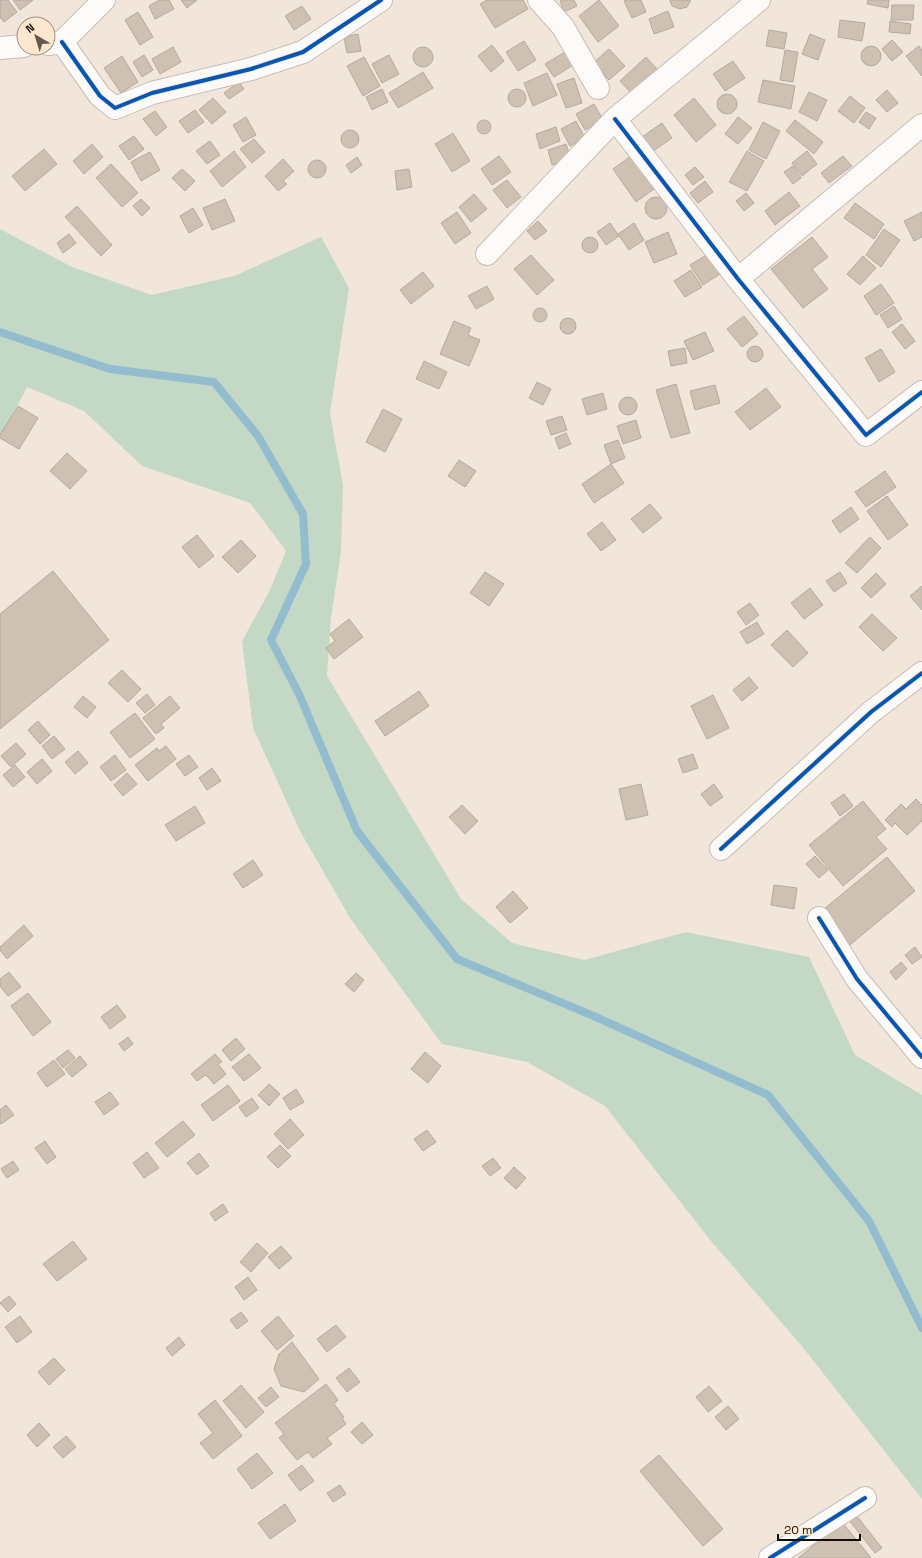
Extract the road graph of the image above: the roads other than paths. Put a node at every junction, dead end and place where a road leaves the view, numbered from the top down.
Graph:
1 (104, 0) edge
2 (381, 0) edge
3 (539, 0) edge
4 (759, 0) edge
5 (56, 42) edge
6 (56, 44) edge
7 (16, 47) edge
8 (0, 48) edge
9 (598, 88) dead end
10 (615, 119) junction
11 (922, 125) edge
12 (487, 254) dead end
13 (738, 279) junction
14 (922, 392) edge
15 (922, 673) edge
16 (721, 849) dead end
17 (819, 918) dead end
18 (922, 1057) edge
19 (865, 1498) dead end
20 (770, 1558) edge

1 - 5 street
2 - 6 street
3 - 9 street
4 - 10 street
7 - 8 street
10 - 12 street
10 - 13 street
11 - 13 street
13 - 14 street
15 - 16 street
17 - 18 street
19 - 20 street

